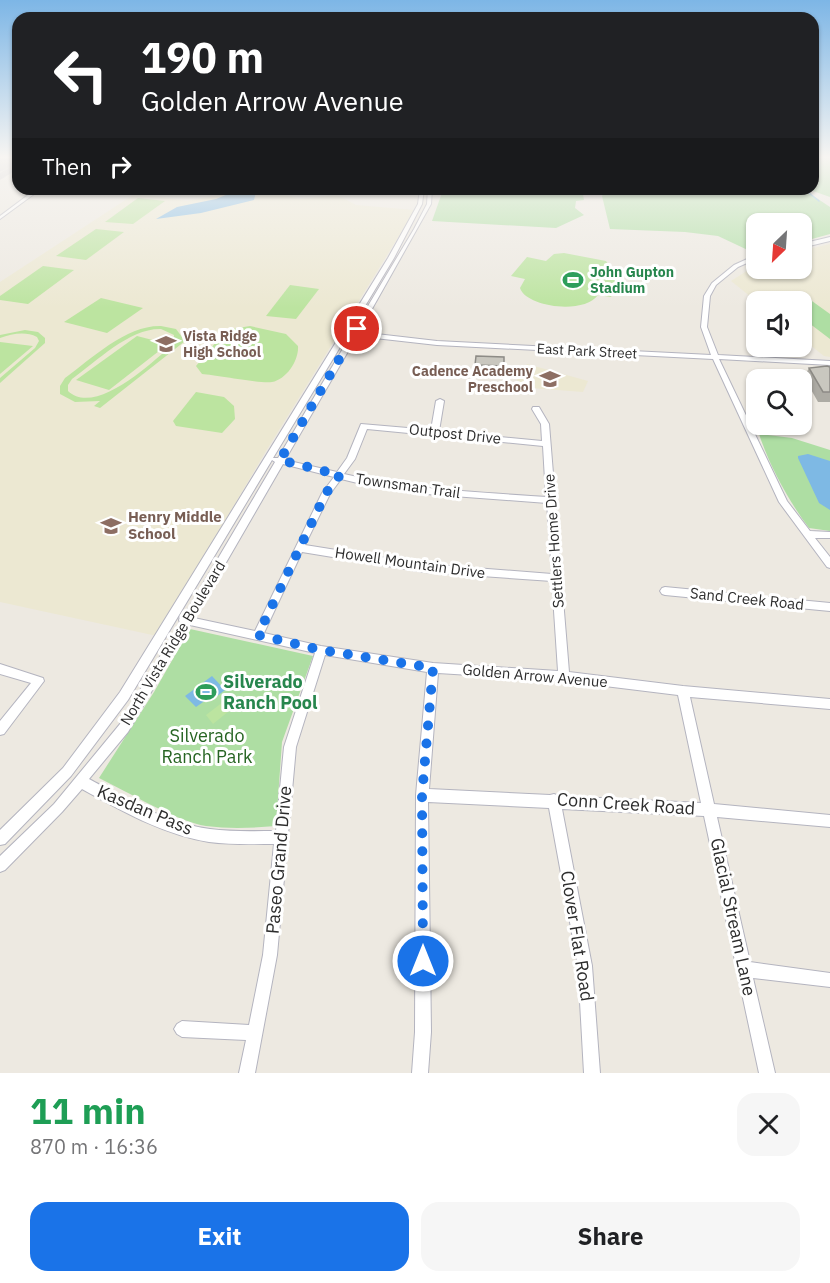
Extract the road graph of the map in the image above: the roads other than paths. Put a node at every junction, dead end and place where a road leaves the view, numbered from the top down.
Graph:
1 (13, 208) edge
2 (418, 208) edge
3 (427, 208) edge
4 (0, 218) edge
5 (830, 239) edge
6 (812, 243) edge
7 (746, 262) edge
8 (345, 332) junction
9 (354, 333) junction
10 (715, 357) junction
11 (830, 363) edge
12 (440, 401) dead end
13 (536, 409) dead end
14 (435, 432) junction
15 (547, 444) junction
16 (268, 458) junction
17 (280, 460) junction
18 (340, 475) junction
19 (552, 500) junction
20 (808, 534) junction
21 (830, 535) edge
22 (300, 548) junction
23 (830, 564) edge
24 (556, 578) junction
25 (664, 591) dead end
26 (830, 607) edge
27 (172, 618) junction
28 (187, 621) junction
29 (258, 635) junction
30 (321, 650) junction
31 (433, 668) junction
32 (0, 669) edge
33 (564, 676) junction
34 (683, 691) junction
35 (830, 704) edge
36 (0, 730) edge
37 (82, 782) junction
38 (422, 795) junction
39 (554, 800) junction
40 (710, 810) junction
41 (830, 821) edge
42 (281, 837) junction
43 (0, 839) edge
44 (0, 865) edge
45 (744, 969) junction
46 (830, 980) edge
47 (182, 1029) dead end
48 (255, 1033) junction
49 (247, 1073) edge
50 (420, 1073) edge
51 (592, 1073) edge
52 (767, 1073) edge

1 - 4 street
2 - 8 street, North Vista Ridge Boulevard
3 - 9 street, North Vista Ridge Boulevard
5 - 6 street
7 - 10 street
8 - 9 street, East Park Street
8 - 16 street, North Vista Ridge Boulevard
9 - 10 street, East Park Street
9 - 17 street, North Vista Ridge Boulevard
10 - 11 street, East Park Street
10 - 20 street
12 - 14 street
13 - 15 street, Settlers Home Drive
14 - 15 street, Outpost Drive
14 - 18 street, Outpost Drive
15 - 19 street, Settlers Home Drive
16 - 17 street, Townsman Trail
16 - 27 street, North Vista Ridge Boulevard
17 - 18 street, Townsman Trail
17 - 28 street, North Vista Ridge Boulevard
18 - 19 street, Townsman Trail
18 - 22 street
19 - 24 street, Settlers Home Drive
20 - 21 street
20 - 23 street
22 - 24 street, Howell Mountain Drive
22 - 29 street
24 - 33 street, Settlers Home Drive
25 - 26 street, Sand Creek Road
27 - 28 street, Golden Arrow Avenue
27 - 43 street, North Vista Ridge Boulevard
28 - 29 street, Golden Arrow Avenue
28 - 37 street, North Vista Ridge Boulevard
29 - 30 street, Golden Arrow Avenue
30 - 31 street, Golden Arrow Avenue
30 - 42 street, Paseo Grand Drive
31 - 33 street, Golden Arrow Avenue
31 - 38 street
32 - 36 street
33 - 34 street, Golden Arrow Avenue
34 - 35 street, Golden Arrow Avenue
34 - 40 street, Glacial Stream Lane
37 - 42 street, Kasdan Pass
37 - 44 street, North Vista Ridge Boulevard
38 - 39 street, Conn Creek Road
38 - 50 street
39 - 40 street, Conn Creek Road
39 - 51 street, Clover Flat Road
40 - 41 street, Conn Creek Road
40 - 45 street, Glacial Stream Lane
42 - 48 street, Paseo Grand Drive
45 - 46 street
45 - 52 street, Glacial Stream Lane
47 - 48 street
48 - 49 street, Paseo Grand Drive

